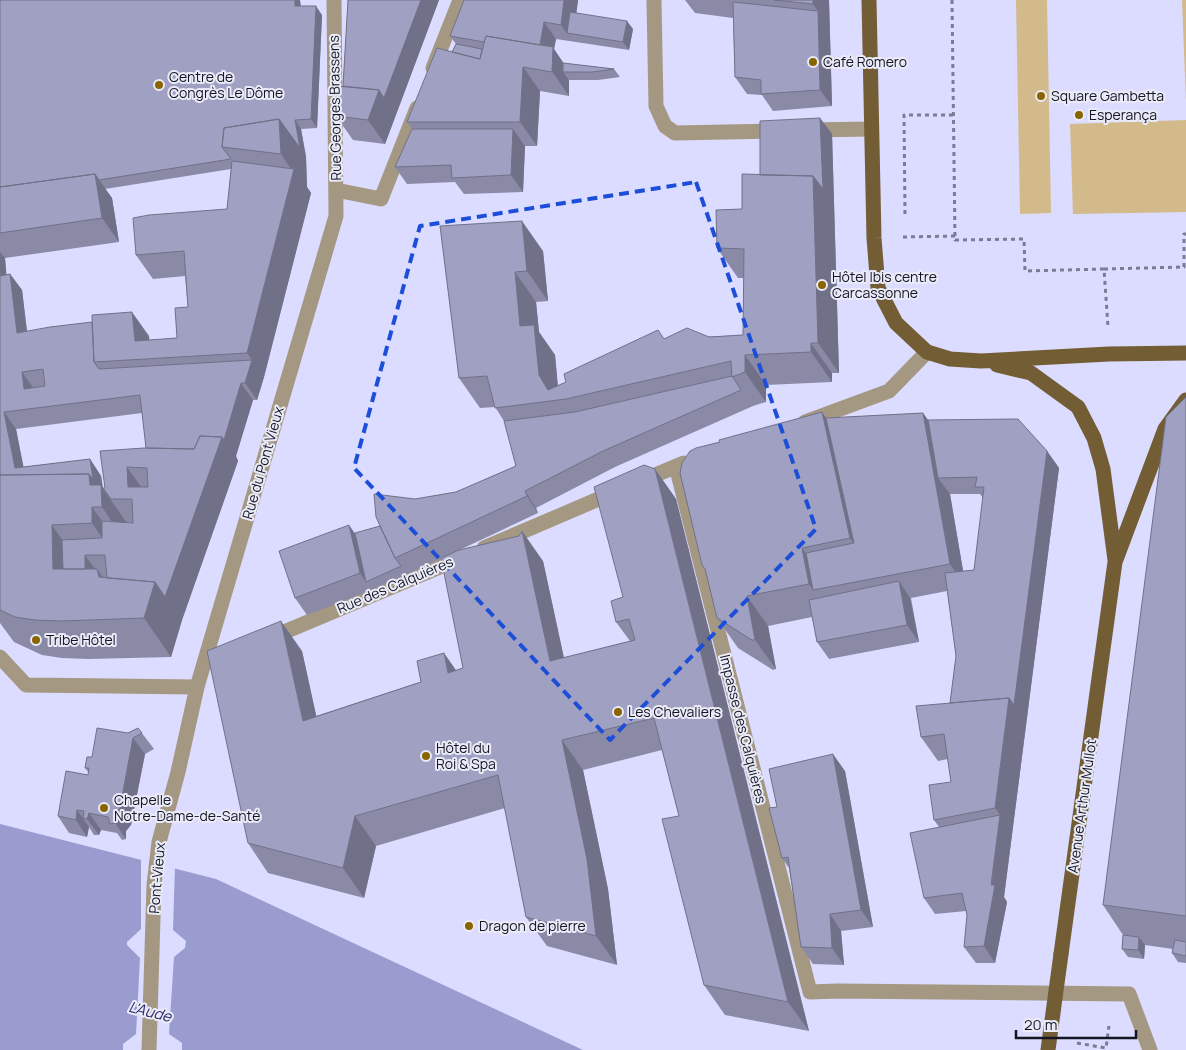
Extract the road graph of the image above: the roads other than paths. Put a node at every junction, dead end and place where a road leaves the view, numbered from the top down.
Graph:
1 (334, 0) edge
2 (460, 0) edge
3 (654, 0) edge
4 (869, 0) edge
5 (871, 129) junction
6 (336, 190) junction
7 (336, 216) joint
8 (927, 352) junction
9 (1186, 353) edge
10 (981, 361) junction
11 (1186, 400) edge
12 (789, 427) edge
13 (695, 459) edge
14 (676, 466) junction
15 (1115, 562) junction
16 (255, 644) edge
17 (0, 657) edge
18 (217, 669) edge
19 (197, 687) junction
20 (192, 710) joint
21 (149, 1050) edge
22 (1048, 1050) edge
23 (1150, 1050) edge

1 - 6 street, Rue Georges Brassens
2 - 6 street
3 - 5 street
4 - 5 main road
5 - 8 main road
6 - 7 street, Rue Georges Brassens
7 - 19 street, Rue du Pont Vieux
8 - 10 main road
8 - 12 street
9 - 10 main road
10 - 15 main road, Avenue Arthur Mullot
11 - 15 main road, Avenue Arthur Mullot
13 - 14 street, Rue des Calquières
14 - 16 street, Rue des Calquières
14 - 23 street, Impasse des Calquières
15 - 22 main road, Avenue Arthur Mullot, bridge
17 - 19 street
18 - 19 street
19 - 20 street, Rue du Pont Vieux
20 - 21 street, Pont-Vieux

